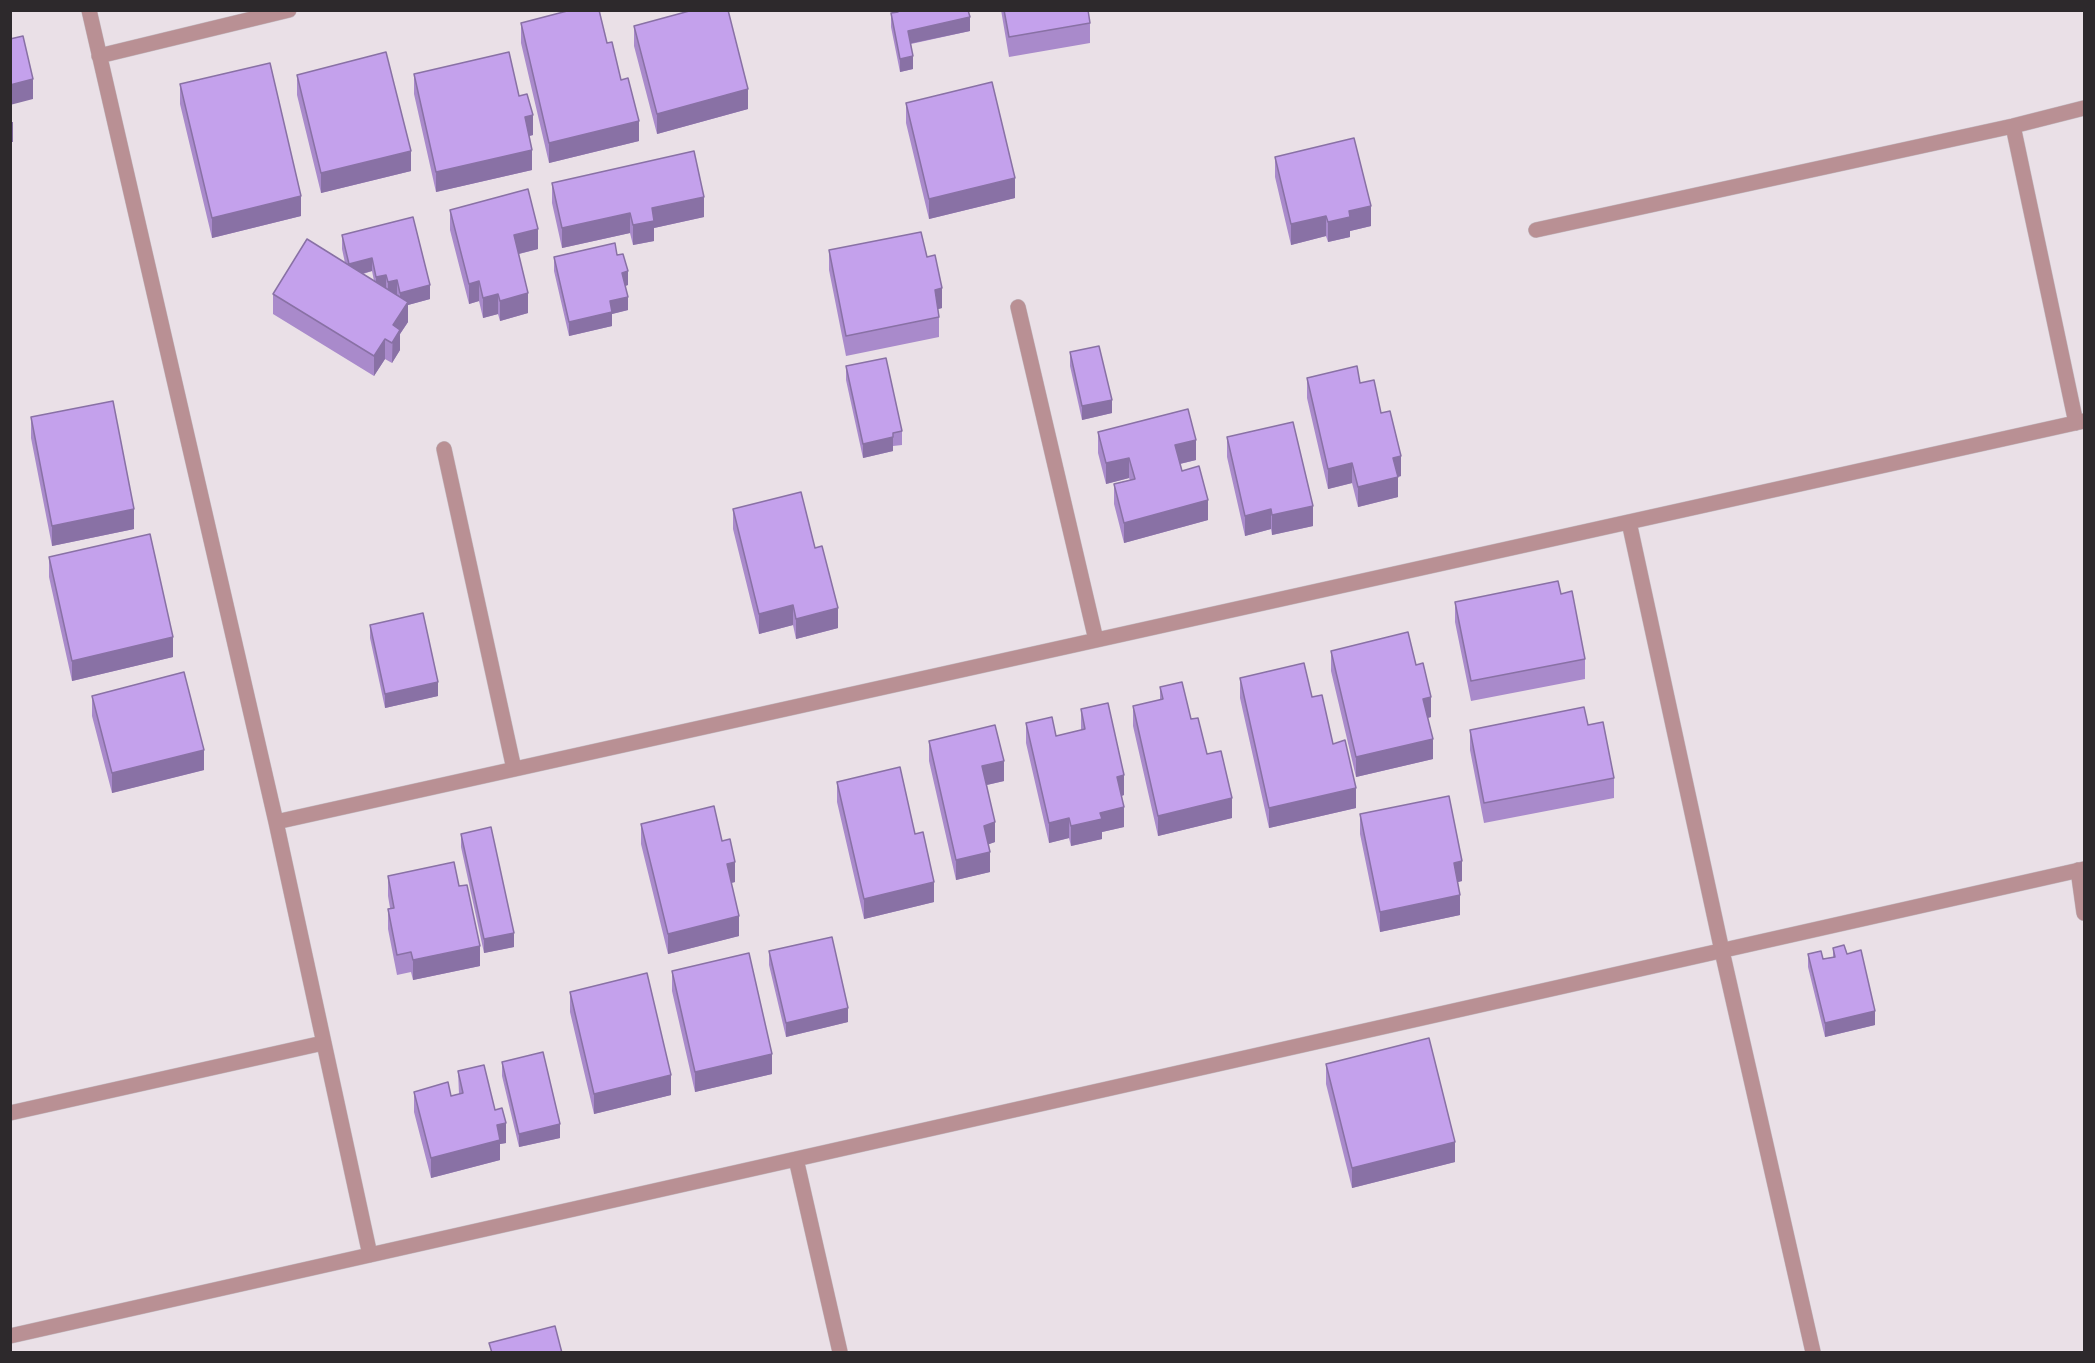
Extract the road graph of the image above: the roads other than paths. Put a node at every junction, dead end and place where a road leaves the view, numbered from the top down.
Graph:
1 (89, 10) edge
2 (289, 10) edge
3 (99, 56) junction
4 (2085, 108) edge
5 (2013, 126) junction
6 (1536, 230) dead end
7 (1018, 307) dead end
8 (2080, 422) edge
9 (444, 449) dead end
10 (1629, 522) junction
11 (1096, 640) junction
12 (514, 769) junction
13 (276, 822) junction
14 (2081, 870) edge
15 (2085, 914) edge
16 (1722, 951) junction
17 (323, 1043) junction
18 (10, 1113) edge
19 (796, 1159) junction
20 (370, 1255) junction
21 (10, 1336) edge
22 (840, 1353) edge
23 (1814, 1353) edge

1 - 3 street
2 - 3 street
3 - 13 street
4 - 5 street
5 - 6 street
5 - 8 street
7 - 11 street
8 - 10 street
9 - 12 street
10 - 11 street
10 - 16 street
11 - 12 street
12 - 13 street
13 - 17 street
14 - 15 street
14 - 16 street
16 - 19 street
16 - 23 street
17 - 18 street
17 - 20 street
19 - 20 street
19 - 22 street
20 - 21 street

